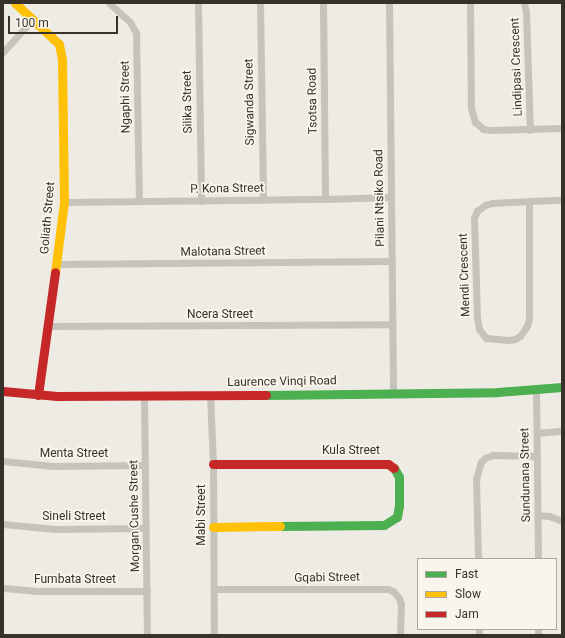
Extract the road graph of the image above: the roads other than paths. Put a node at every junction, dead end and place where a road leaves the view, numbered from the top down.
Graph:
1 (15, 3) edge
2 (109, 3) edge
3 (198, 3) edge
4 (260, 3) edge
5 (323, 3) edge
6 (389, 3) edge
7 (470, 3) edge
8 (524, 3) edge
9 (33, 19) junction
10 (3, 52) edge
11 (562, 128) edge
12 (530, 130) junction
13 (390, 197) junction
14 (325, 199) junction
15 (263, 200) junction
16 (562, 200) edge
17 (139, 201) junction
18 (201, 201) junction
19 (529, 201) junction
20 (64, 202) junction
21 (391, 261) junction
22 (56, 264) junction
23 (392, 324) junction
24 (47, 326) junction
25 (562, 387) edge
26 (3, 391) edge
27 (536, 391) junction
28 (393, 392) junction
29 (38, 395) junction
30 (210, 395) junction
31 (144, 396) junction
32 (562, 431) edge
33 (537, 433) junction
34 (536, 456) junction
35 (3, 461) edge
36 (213, 464) junction
37 (145, 465) junction
38 (538, 515) junction
39 (562, 521) edge
40 (3, 524) edge
41 (213, 527) junction
42 (145, 528) junction
43 (478, 558) edge
44 (538, 558) edge
45 (3, 588) edge
46 (214, 590) junction
47 (147, 591) junction
48 (147, 635) edge
49 (214, 635) edge
50 (400, 635) edge

1 - 9 street
2 - 17 street, Ngaphi Street
3 - 18 street, Silika Street
4 - 15 street, Sigwanda Street
5 - 14 street, Tsotsa Road
6 - 13 street, Pilani Ntsiko Road
7 - 12 street, Lindipasi Crescent
8 - 12 street, Lindipasi Crescent
9 - 10 street
9 - 20 street, Goliath Street
11 - 12 street, Lindipasi Crescent
13 - 14 street, P. Kona Street
13 - 21 street, Pilani Ntsiko Road
14 - 15 street, P. Kona Street
15 - 18 street, P. Kona Street
16 - 19 street, Mendi Crescent
17 - 18 street, P. Kona Street
17 - 20 street, P. Kona Street
19 - 19 street, Mendi Crescent
20 - 22 street, Goliath Street
21 - 22 street, Malotana Street
21 - 23 street, Pilani Ntsiko Road
22 - 24 street, Goliath Street
23 - 24 street, Ncera Street
23 - 28 street, Pilani Ntsiko Road
24 - 29 street, Goliath Street
25 - 27 street, Laurence Vinqi Road
26 - 29 street, Laurence Vinqi Road
27 - 28 street, Laurence Vinqi Road
27 - 33 street, Sundunana Street
28 - 30 street, Laurence Vinqi Road
29 - 31 street, Laurence Vinqi Road
30 - 31 street, Laurence Vinqi Road
30 - 36 street, Mabi Street
31 - 37 street, Morgan Cushe Street
32 - 33 street
33 - 34 street, Sundunana Street
34 - 38 street, Sundunana Street
34 - 43 street
35 - 37 street, Menta Street
36 - 41 street, Mabi Street
36 - 41 street, Kula Street
37 - 42 street, Morgan Cushe Street
38 - 39 street
38 - 44 street, Sundunana Street
40 - 42 street, Sineli Street
41 - 46 street, Mabi Street
42 - 47 street, Morgan Cushe Street
45 - 47 street, Fumbata Street
46 - 49 street, Mabi Street
46 - 50 street, Gqabi Street
47 - 48 street, Morgan Cushe Street

